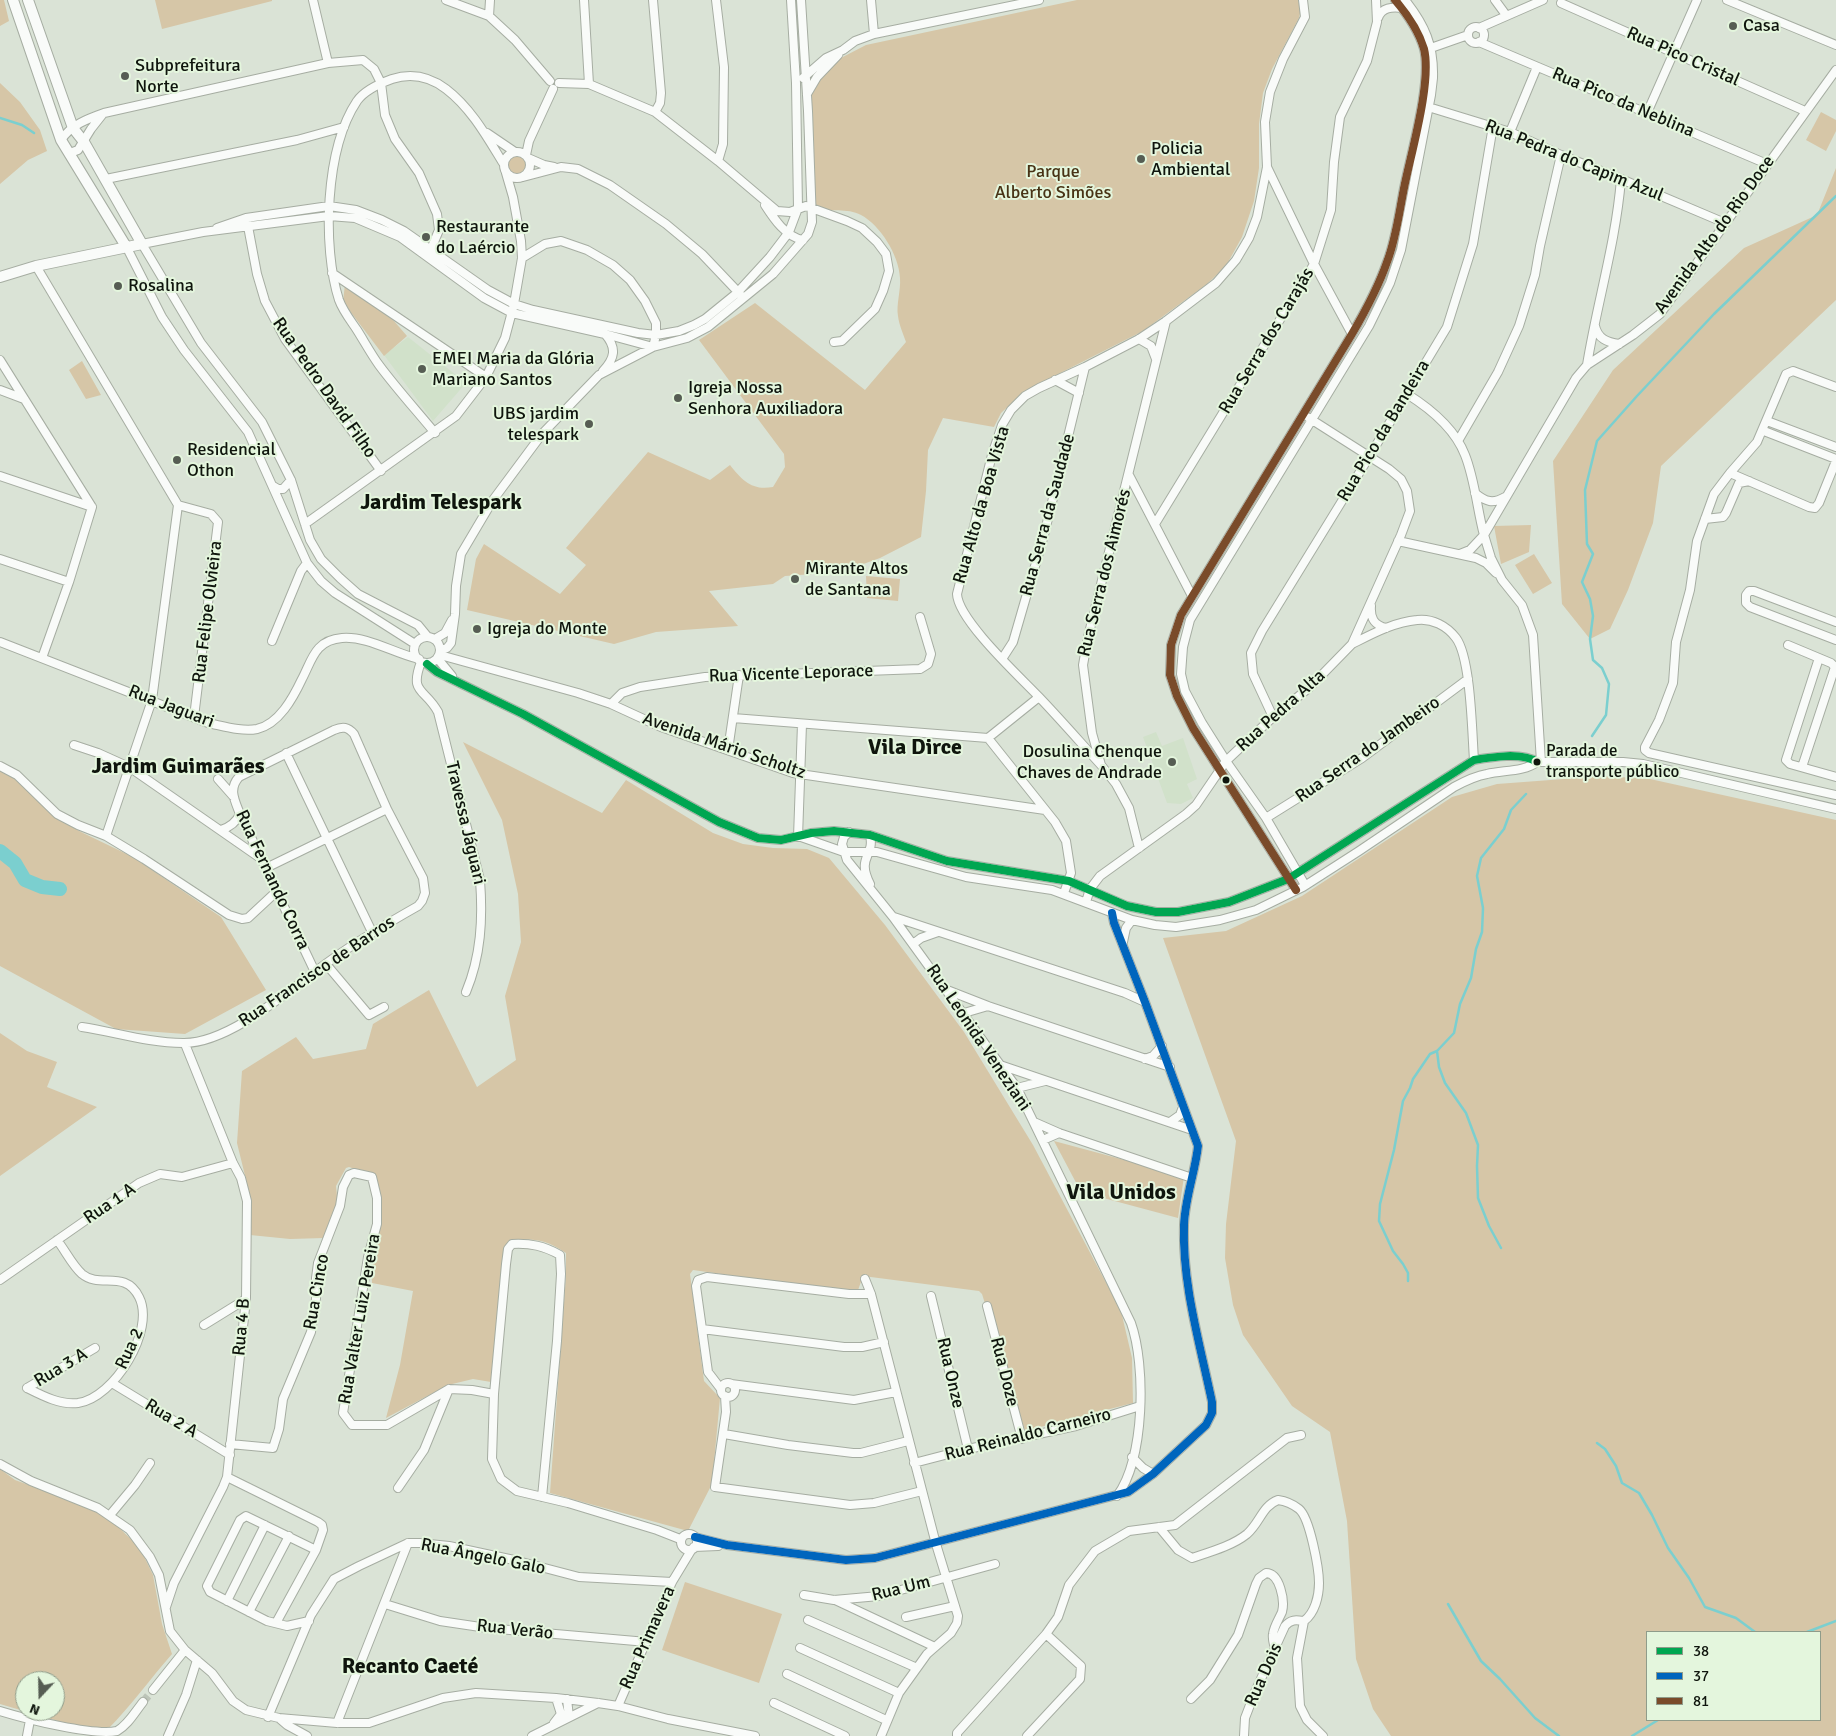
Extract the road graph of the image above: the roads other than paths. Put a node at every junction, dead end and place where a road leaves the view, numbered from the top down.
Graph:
1 (13, 0) edge
2 (312, 0) edge
3 (446, 0) edge
4 (490, 0) edge
5 (584, 0) edge
6 (653, 0) edge
7 (716, 0) edge
8 (791, 0) edge
9 (801, 0) edge
10 (871, 0) edge
11 (1039, 0) edge
12 (1303, 0) edge
13 (1376, 0) edge
14 (1395, 0) edge
15 (1406, 0) edge
16 (1495, 0) edge
17 (1543, 0) edge
18 (1697, 0) edge
19 (1726, 0) edge
20 (1559, 1) edge
21 (30, 4) edge
22 (1402, 8) junction
23 (1506, 15) junction
24 (489, 16) junction
25 (1377, 22) junction
26 (1480, 28) junction
27 (874, 34) junction
28 (1473, 40) junction
29 (1836, 45) edge
30 (1428, 49) junction
31 (843, 50) junction
32 (1673, 52) junction
33 (328, 63) junction
34 (1537, 67) junction
35 (1836, 70) edge
36 (806, 77) junction
37 (381, 83) junction
38 (796, 83) junction
39 (554, 84) junction
40 (589, 84) junction
41 (806, 94) junction
42 (1425, 106) junction
43 (1805, 111) junction
44 (655, 112) junction
45 (104, 113) junction
46 (1647, 113) junction
47 (1493, 126) junction
48 (344, 127) junction
49 (73, 128) junction
50 (482, 129) junction
51 (1510, 132) junction
52 (61, 140) junction
53 (529, 141) junction
54 (84, 142) junction
55 (516, 151) junction
56 (70, 154) junction
57 (1561, 155) junction
58 (527, 157) junction
59 (718, 160) junction
60 (503, 163) junction
61 (1767, 164) junction
62 (561, 167) junction
63 (1267, 167) junction
64 (506, 173) junction
65 (521, 177) junction
66 (1621, 178) junction
67 (106, 179) junction
68 (513, 197) junction
69 (761, 199) junction
70 (329, 206) junction
71 (798, 208) junction
72 (812, 209) junction
73 (329, 216) junction
74 (246, 218) junction
75 (1725, 223) junction
76 (248, 226) junction
77 (203, 232) junction
78 (789, 232) junction
79 (803, 240) junction
80 (142, 244) junction
81 (127, 248) junction
82 (430, 254) junction
83 (522, 258) junction
84 (1314, 264) junction
85 (36, 266) junction
86 (332, 273) junction
87 (0, 277) edge
88 (737, 293) junction
89 (746, 297) junction
90 (514, 304) junction
91 (512, 313) junction
92 (1166, 321) junction
93 (1594, 322) junction
94 (605, 334) junction
95 (1352, 334) junction
96 (656, 335) junction
97 (1140, 339) junction
98 (834, 342) dead end
99 (1619, 344) junction
100 (653, 347) junction
101 (0, 360) edge
102 (1157, 364) junction
103 (1587, 365) junction
104 (1085, 367) junction
105 (599, 375) junction
106 (486, 377) junction
107 (1055, 380) junction
108 (1836, 387) edge
109 (0, 390) edge
110 (1079, 394) junction
111 (1407, 394) junction
112 (24, 399) junction
113 (1303, 415) junction
114 (1312, 420) junction
115 (1767, 421) junction
116 (1764, 431) junction
117 (434, 433) junction
118 (1458, 441) junction
119 (1836, 447) edge
120 (1369, 457) junction
121 (1836, 460) edge
122 (381, 471) junction
123 (1730, 473) junction
124 (1129, 475) junction
125 (0, 476) edge
126 (290, 480) junction
127 (1750, 481) junction
128 (273, 486) junction
129 (1475, 493) junction
130 (1505, 497) junction
131 (178, 505) junction
132 (298, 505) junction
133 (92, 507) junction
134 (283, 510) junction
135 (1705, 519) junction
136 (305, 524) junction
137 (1155, 524) junction
138 (1484, 535) junction
139 (1398, 541) junction
140 (1460, 554) junction
141 (0, 559) edge
142 (307, 563) junction
143 (1502, 580) junction
144 (69, 582) junction
145 (1192, 596) junction
146 (1372, 600) junction
147 (455, 614) junction
148 (920, 617) dead end
149 (1836, 622) edge
150 (1386, 628) junction
151 (426, 636) junction
152 (435, 639) junction
153 (272, 640) dead end
154 (1836, 640) edge
155 (0, 642) edge
156 (1352, 644) junction
157 (1788, 645) dead end
158 (415, 647) junction
159 (392, 651) junction
160 (440, 655) junction
161 (42, 658) junction
162 (1819, 658) junction
163 (1002, 659) junction
164 (422, 661) junction
165 (739, 675) junction
166 (1468, 679) junction
167 (457, 681) junction
168 (1038, 697) junction
169 (152, 700) junction
170 (611, 704) junction
171 (1273, 717) junction
172 (194, 718) junction
173 (733, 718) junction
174 (802, 724) junction
175 (988, 738) junction
176 (74, 745) dead end
177 (728, 750) junction
178 (286, 753) junction
179 (1474, 760) junction
180 (1226, 761) junction
181 (1539, 762) junction
182 (1101, 765) junction
183 (0, 766) edge
184 (130, 767) junction
185 (1802, 768) junction
186 (1220, 770) junction
187 (801, 774) junction
188 (1836, 777) edge
189 (218, 779) dead end
190 (1836, 795) edge
191 (233, 796) junction
192 (387, 809) junction
193 (1836, 809) edge
194 (1044, 810) junction
195 (240, 814) junction
196 (1266, 818) junction
197 (220, 830) junction
198 (849, 832) junction
199 (870, 835) junction
200 (106, 836) junction
201 (800, 837) junction
202 (326, 838) junction
203 (1139, 848) junction
204 (844, 852) junction
205 (868, 852) junction
206 (261, 859) junction
207 (266, 868) junction
208 (1298, 874) junction
209 (1288, 879) junction
210 (1069, 881) junction
211 (1305, 885) junction
212 (1090, 889) junction
213 (1296, 890) junction
214 (276, 892) junction
215 (1064, 893) junction
216 (877, 897) junction
217 (1086, 902) junction
218 (1112, 913) junction
219 (893, 917) junction
220 (1132, 920) junction
221 (372, 932) junction
222 (940, 932) junction
223 (913, 944) junction
224 (1123, 944) junction
225 (326, 964) junction
226 (315, 972) junction
227 (1137, 981) junction
228 (946, 989) junction
229 (466, 992) dead end
230 (1126, 994) junction
231 (1145, 1002) junction
232 (988, 1006) junction
233 (384, 1007) dead end
234 (964, 1013) junction
235 (82, 1027) dead end
236 (185, 1044) junction
237 (1162, 1046) junction
238 (1145, 1059) junction
239 (1000, 1065) junction
240 (1170, 1067) junction
241 (1045, 1080) junction
242 (1016, 1088) junction
243 (1183, 1107) junction
244 (1034, 1122) junction
245 (1170, 1122) junction
246 (1192, 1130) junction
247 (1059, 1133) junction
248 (1043, 1140) junction
249 (233, 1163) junction
250 (372, 1177) joint
251 (1192, 1178) junction
252 (57, 1240) junction
253 (865, 1279) dead end
254 (0, 1280) edge
255 (871, 1294) junction
256 (931, 1296) dead end
257 (246, 1299) junction
258 (987, 1306) dead end
259 (204, 1325) dead end
260 (702, 1329) junction
261 (884, 1342) junction
262 (95, 1348) dead end
263 (112, 1383) junction
264 (27, 1388) joint
265 (449, 1389) junction
266 (728, 1390) junction
267 (896, 1392) junction
268 (494, 1394) junction
269 (1140, 1406) junction
270 (724, 1434) junction
271 (1300, 1434) dead end
272 (1022, 1439) junction
273 (908, 1441) junction
274 (230, 1444) junction
275 (968, 1450) junction
276 (230, 1455) junction
277 (1132, 1457) junction
278 (150, 1463) dead end
279 (914, 1463) junction
280 (0, 1464) edge
281 (1153, 1474) junction
282 (226, 1476) junction
283 (398, 1488) dead end
284 (922, 1492) junction
285 (1117, 1496) junction
286 (542, 1497) junction
287 (110, 1515) junction
288 (265, 1525) junction
289 (1159, 1527) junction
290 (289, 1536) junction
291 (695, 1538) junction
292 (682, 1542) junction
293 (408, 1543) junction
294 (936, 1544) junction
295 (727, 1545) junction
296 (693, 1548) junction
297 (316, 1550) junction
298 (995, 1564) dead end
299 (679, 1570) junction
300 (946, 1577) junction
301 (672, 1582) junction
302 (804, 1594) dead end
303 (834, 1600) junction
304 (227, 1601) junction
305 (385, 1604) junction
306 (955, 1606) junction
307 (165, 1608) junction
308 (249, 1612) junction
309 (906, 1617) dead end
310 (808, 1620) dead end
311 (309, 1621) junction
312 (1304, 1621) junction
313 (276, 1623) junction
314 (1046, 1634) junction
315 (647, 1642) junction
316 (935, 1647) junction
317 (800, 1648) dead end
318 (1275, 1649) junction
319 (185, 1650) junction
320 (197, 1660) junction
321 (917, 1668) junction
322 (787, 1674) dead end
323 (153, 1690) tunnel mouth
324 (899, 1693) junction
325 (556, 1698) junction
326 (568, 1699) junction
327 (1191, 1699) dead end
328 (143, 1702) tunnel mouth
329 (598, 1703) junction
330 (774, 1703) dead end
331 (618, 1706) junction
332 (0, 1711) edge
333 (15, 1716) edge
334 (268, 1717) junction
335 (279, 1718) junction
336 (569, 1718) junction
337 (886, 1720) junction
338 (30, 1721) edge
339 (33, 1721) edge
340 (337, 1723) junction
341 (551, 1726) junction
342 (77, 1735) edge
343 (27, 1736) edge
344 (168, 1736) edge
345 (308, 1736) edge
346 (532, 1736) edge
347 (755, 1736) edge
348 (846, 1736) edge
349 (881, 1736) edge
350 (957, 1736) edge
351 (1027, 1736) edge
352 (1244, 1736) edge
353 (1323, 1736) edge

1 - 52 main road
2 - 33 street
3 - 24 street
4 - 24 street
5 - 40 street
6 - 44 street
7 - 59 street
8 - 38 street
9 - 36 street
10 - 27 street
11 - 27 street
12 - 63 street, Rua Alto da Boa Vista
13 - 25 street, Rua Serra dos Carajás
14 - 22 street
15 - 30 street
16 - 23 street
17 - 23 street
18 - 32 street
19 - 29 street
20 - 32 street, Rua Pico Cristal
21 - 49 main road
22 - 25 street
22 - 30 street
23 - 26 street
24 - 39 street
25 - 84 street, Rua Serra dos Carajás
26 - 28 street
26 - 28 street
27 - 31 street
28 - 30 street
28 - 34 street, Rua Pico da Neblina
30 - 42 street
31 - 36 street
31 - 41 street
32 - 43 street, Rua Pico Cristal
32 - 46 street
33 - 37 street
33 - 45 street
34 - 46 street, Rua Pico da Neblina
34 - 51 street
35 - 43 street, Avenida Alto do Rio Doce
36 - 38 street
36 - 41 street
37 - 48 street
37 - 50 street
37 - 82 street
38 - 71 street
39 - 40 street
39 - 53 street
40 - 44 street
41 - 72 street
42 - 47 street, Rua Pedra do Capim Azul
42 - 95 street
42 - 114 street
43 - 61 street, Avenida Alto do Rio Doce
44 - 59 street
45 - 49 street
45 - 54 street
46 - 61 street, Rua Pico da Neblina
47 - 51 street, Rua Pedra do Capim Azul
47 - 111 street, Rua Pico da Bandeira
48 - 67 street
48 - 70 street
49 - 52 street
49 - 54 main road
50 - 55 street
50 - 60 street
51 - 57 street, Rua Pedra do Capim Azul
52 - 56 main road
53 - 55 street
53 - 58 street
54 - 56 street
54 - 67 main road
55 - 58 street
55 - 60 street
56 - 81 main road
57 - 66 street, Rua Pedra do Capim Azul
57 - 118 street
58 - 62 street
58 - 65 street
59 - 69 street
60 - 64 street
61 - 75 street, Avenida Alto do Rio Doce
62 - 65 street
62 - 88 street
63 - 84 street
63 - 92 street, Rua Alto da Boa Vista
64 - 65 street
64 - 68 street
65 - 68 street
66 - 75 street, Rua Pedra do Capim Azul
66 - 93 street
67 - 80 main road
68 - 83 street
69 - 71 street
69 - 78 street
70 - 73 street
70 - 74 street
70 - 82 street
71 - 72 street
71 - 78 street
72 - 79 street
72 - 98 street
73 - 76 street
73 - 82 street
73 - 86 street
74 - 76 street, Rua Pedro David Filho
74 - 77 street
75 - 99 street, Avenida Alto do Rio Doce
76 - 77 street
76 - 122 street, Rua Pedro David Filho
77 - 80 street
78 - 79 street
78 - 88 street
79 - 89 street
80 - 81 main road
80 - 126 street
81 - 85 main road
81 - 128 street
82 - 90 street
82 - 91 street
83 - 90 street
83 - 96 street
84 - 95 street
84 - 137 street, Rua Serra dos Carajás
85 - 87 main road
85 - 131 street
86 - 106 street
86 - 117 street
88 - 89 street
88 - 96 street
89 - 100 street
90 - 91 street
90 - 96 street
91 - 94 street
91 - 106 street
92 - 97 street, Rua Alto da Boa Vista
92 - 102 street, Rua Serra dos Aimorés
93 - 99 street
93 - 103 street
94 - 100 street
94 - 105 street
95 - 113 street
96 - 100 street
97 - 102 street
97 - 104 street, Rua Alto da Boa Vista
99 - 103 street, Avenida Alto do Rio Doce
100 - 105 street
101 - 112 street
102 - 124 street, Rua Serra dos Aimorés
103 - 130 street, Avenida Alto do Rio Doce
104 - 107 street, Rua Alto da Boa Vista
104 - 110 street, Rua Serra da Saudade
105 - 147 street
106 - 117 street
107 - 110 street
107 - 163 street, Rua Alto da Boa Vista
108 - 115 street
109 - 112 street
110 - 163 street, Rua Serra da Saudade
111 - 118 street
111 - 120 street, Rua Pico da Bandeira
112 - 133 street
113 - 114 street
113 - 145 street
114 - 120 street
114 - 180 street
115 - 116 street
115 - 119 street
116 - 121 street
116 - 123 street
117 - 122 street
118 - 129 street
120 - 139 street
120 - 171 street, Rua Pico da Bandeira
121 - 127 street
122 - 136 street
123 - 127 street
123 - 135 street
124 - 137 street
124 - 182 street, Rua Serra dos Aimorés
125 - 133 street
126 - 128 street
126 - 132 street
127 - 135 street
128 - 134 street
129 - 130 street
129 - 138 street
130 - 138 street, Avenida Alto do Rio Doce
131 - 169 street
131 - 172 street, Rua Felipe Olvieira
132 - 134 street
132 - 136 street
133 - 144 street
134 - 142 street
135 - 190 street
136 - 151 street
137 - 145 street
138 - 140 street, Avenida Alto do Rio Doce
138 - 143 street
139 - 140 street
139 - 146 street
140 - 143 street
141 - 144 street
142 - 153 street
142 - 158 street
143 - 181 street
144 - 161 street
145 - 186 street
146 - 150 street
146 - 156 street
147 - 152 street
147 - 160 street
148 - 165 street, Rua Vicente Leporace
149 - 154 street
150 - 156 street
150 - 166 street
151 - 152 street
151 - 158 street
152 - 160 street
155 - 161 street, Rua Jaguari
156 - 171 street, Rua Pedra Alta
157 - 162 street
158 - 159 street, Rua Jaguari
158 - 164 street
159 - 164 street, Rua Jaguari
159 - 172 street, Rua Jaguari
160 - 164 street
160 - 167 street, Rua Jaguari
160 - 170 street, Avenida Mário Scholtz
161 - 169 street, Rua Jaguari
162 - 185 street
162 - 185 street
163 - 168 street, Rua Alto da Boa Vista
164 - 167 street, Rua Jaguari
164 - 229 street, Travessa Jáguari
165 - 170 street, Rua Vicente Leporace
165 - 173 street
166 - 179 street
166 - 196 street, Rua Serra do Jambeiro
167 - 201 street, Rua Jaguari
168 - 175 street
168 - 182 street, Rua Alto da Boa Vista
169 - 172 street, Rua Jaguari
169 - 184 street
170 - 177 street, Avenida Mário Scholtz
171 - 180 street, Rua Pedra Alta
173 - 174 street
173 - 177 street
174 - 175 street
174 - 187 street
175 - 194 street
176 - 184 street
177 - 187 street, Avenida Mário Scholtz
178 - 191 street, Rua Fernando Corra
178 - 192 street
178 - 202 street
179 - 181 street
179 - 208 street, Rua Jaguari
180 - 186 street, Rua Pedra Alta
180 - 196 street
181 - 193 street
181 - 211 street, Rua Jaguari
182 - 203 street, Rua Serra dos Aimorés
183 - 200 street
184 - 197 street
184 - 200 street
185 - 188 street
186 - 203 street, Rua Pedra Alta
186 - 209 street
187 - 194 street, Avenida Mário Scholtz
187 - 201 street
189 - 191 street
191 - 195 street, Rua Fernando Corra
192 - 202 street
192 - 221 street, Rua Francisco de Barros
194 - 210 street
195 - 197 street
195 - 206 street, Rua Fernando Corra
196 - 208 street
197 - 206 street
198 - 199 street, Rua Jaguari
198 - 201 street, Rua Jaguari
198 - 204 street
199 - 205 street
199 - 210 street, Rua Jaguari
200 - 214 street
201 - 204 street, Rua Jaguari
202 - 207 street
202 - 221 street
203 - 212 street, Rua Pedra Alta
204 - 205 street, Rua Jaguari
204 - 216 street
205 - 215 street, Rua Jaguari
205 - 216 street
206 - 207 street, Rua Fernando Corra
207 - 214 street, Rua Fernando Corra
208 - 209 street, Rua Jaguari
208 - 211 street
209 - 212 street, Rua Jaguari
209 - 213 street
210 - 212 street, Rua Jaguari
210 - 215 street
211 - 213 street, Rua Jaguari
212 - 217 street, Rua Pedra Alta
213 - 220 street, Rua Jaguari
214 - 226 street, Rua Fernando Corra
215 - 217 street, Rua Jaguari
216 - 219 street, Rua Leonida Veneziani
217 - 218 street, Rua Jaguari
218 - 220 street, Rua Jaguari
218 - 224 street
219 - 222 street
219 - 223 street, Rua Leonida Veneziani
220 - 224 street
221 - 225 street, Rua Francisco de Barros
222 - 223 street
222 - 230 street
223 - 228 street, Rua Leonida Veneziani
224 - 227 street
225 - 226 street, Rua Francisco de Barros
225 - 233 street
226 - 236 street, Rua Francisco de Barros
227 - 230 street
227 - 231 street
228 - 232 street
228 - 234 street, Rua Leonida Veneziani
230 - 231 street
231 - 237 street
232 - 234 street
232 - 238 street
234 - 239 street, Rua Leonida Veneziani
235 - 236 street, Rua Francisco de Barros
236 - 249 street, Rua 4 B
237 - 238 street
237 - 240 street
238 - 240 street
239 - 241 street
239 - 242 street, Rua Leonida Veneziani
240 - 243 street
241 - 242 street
241 - 245 street
242 - 244 street, Rua Leonida Veneziani
243 - 245 street
243 - 246 street
244 - 247 street
244 - 248 street, Rua Leonida Veneziani
245 - 246 street
246 - 251 street
247 - 248 street
247 - 251 street
248 - 269 street, Rua Leonida Veneziani
249 - 252 street, Rua 1 A
249 - 257 street, Rua 4 B
250 - 265 street, Rua Valter Luiz Pereira
250 - 274 street, Rua Cinco
251 - 281 street
252 - 254 street, Rua 1 A
252 - 263 street, Rua 2
253 - 255 street
255 - 260 street
255 - 261 street
256 - 275 street, Rua Onze
257 - 259 street
257 - 274 street, Rua 4 B
258 - 272 street, Rua Doze
260 - 261 street
260 - 266 street
261 - 267 street
262 - 264 street, Rua 3 A
263 - 264 street, Rua 2
263 - 276 street, Rua 2 A
265 - 268 street
265 - 283 street
266 - 267 street
266 - 270 street
267 - 273 street
268 - 286 street
268 - 286 street
269 - 272 street, Rua Reinaldo Carneiro
269 - 277 street, Rua Leonida Veneziani
270 - 273 street
270 - 284 street
271 - 289 street
272 - 275 street, Rua Reinaldo Carneiro
273 - 279 street
274 - 276 street, Rua 4 B
275 - 279 street, Rua Reinaldo Carneiro
276 - 282 street, Rua 4 B
277 - 281 street
277 - 285 street, Rua Leonida Veneziani
278 - 287 street
279 - 284 street
280 - 287 street
281 - 285 street
282 - 297 street
282 - 307 street, Rua 4 B
284 - 294 street
285 - 294 street
286 - 292 street
287 - 307 street
288 - 290 street
288 - 304 street
288 - 304 street
289 - 312 street
289 - 314 street
290 - 297 street
290 - 308 street
291 - 292 street
291 - 295 street
291 - 296 street
292 - 296 street
292 - 299 street, Rua Primavera
293 - 301 street, Rua Ângelo Galo
293 - 305 street
293 - 311 street, Rua Ângelo Galo
294 - 295 street
294 - 300 street
295 - 296 street
296 - 299 street, Rua Primavera
297 - 313 street
298 - 300 street, Rua Um
299 - 301 street, Rua Primavera
300 - 303 street, Rua Um
300 - 306 street
301 - 315 street, Rua Primavera
302 - 303 street, Rua Um
303 - 316 street
304 - 308 street
305 - 315 street, Rua Verão
305 - 340 street
306 - 309 street
306 - 316 street
307 - 319 street
308 - 313 street
310 - 321 street
311 - 313 street
311 - 334 street, Rua Ângelo Galo
312 - 318 street, Rua Dois
312 - 353 street
314 - 350 street
314 - 351 street
315 - 331 street, Rua Primavera
316 - 321 street
317 - 324 street
318 - 327 street
318 - 352 street, Rua Dois
319 - 320 street
319 - 323 street
320 - 334 street
320 - 344 street
321 - 324 street
322 - 337 street
324 - 337 street
325 - 326 street
325 - 340 street
325 - 341 street
326 - 329 street
326 - 336 street
328 - 342 street
329 - 331 street
329 - 336 street
330 - 348 street
331 - 347 street
332 - 333 street
334 - 335 street
335 - 340 street
335 - 345 street
336 - 341 street
337 - 349 street
338 - 343 street
339 - 342 street
341 - 346 street

